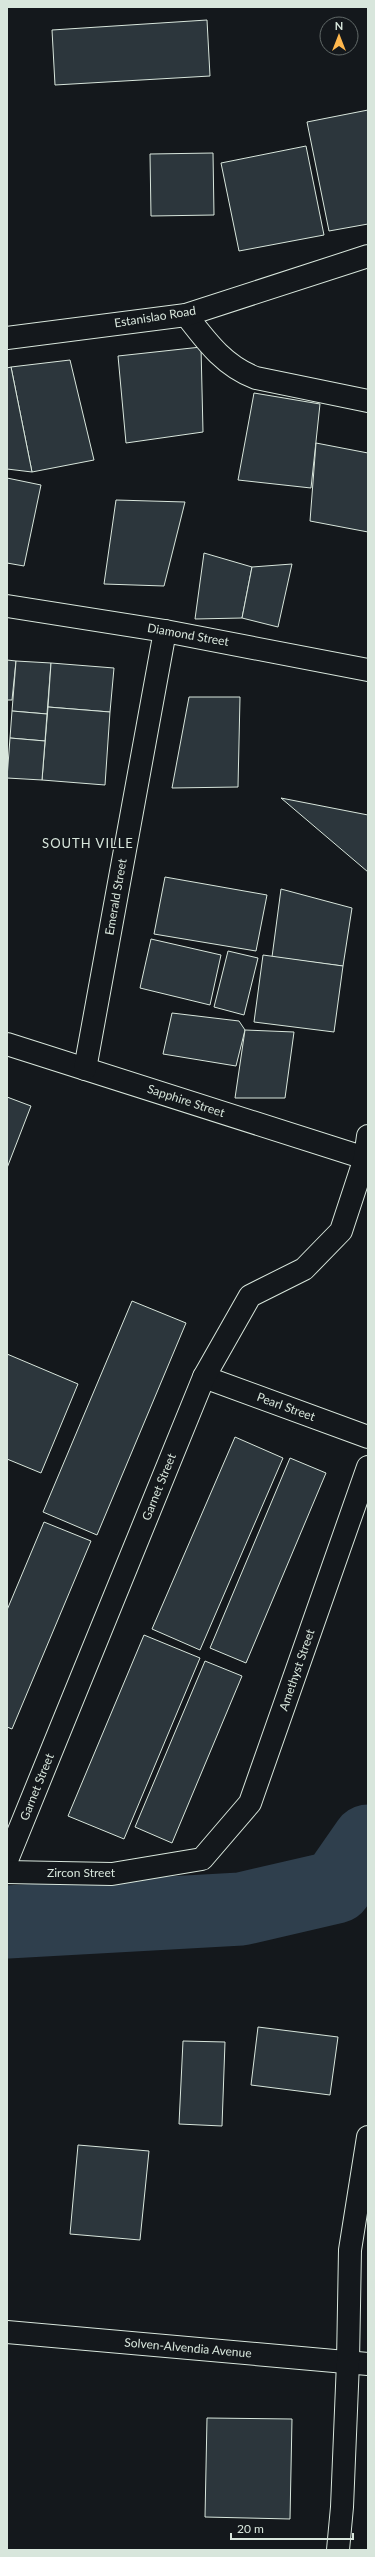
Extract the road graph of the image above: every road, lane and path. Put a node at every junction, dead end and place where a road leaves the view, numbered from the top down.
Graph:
1 (368, 256) edge
2 (186, 315) junction
3 (7, 338) edge
4 (368, 401) edge
5 (7, 606) edge
6 (165, 630) junction
7 (368, 670) edge
8 (7, 1044) edge
9 (85, 1069) junction
10 (368, 1136) edge
11 (365, 1158) junction
12 (204, 1378) junction
13 (368, 1438) edge
14 (368, 1467) edge
15 (7, 1860) edge
16 (202, 1860) joint
17 (7, 1872) edge
18 (368, 2138) edge
19 (7, 2332) edge
20 (358, 2363) edge
21 (338, 2550) edge

1 - 2 street, Estanislao Road
2 - 3 street, Estanislao Road
2 - 4 street
5 - 6 street, Diamond Street
6 - 7 street, Diamond Street
6 - 9 street, Emerald Street
8 - 9 street, Sapphire Street
9 - 11 street, Sapphire Street
10 - 11 street, Garnet Street
11 - 12 street, Garnet Street
12 - 13 street, Pearl Street
12 - 15 street, Garnet Street
14 - 16 street, Amethyst Street
16 - 17 street, Zircon Street
18 - 20 street
19 - 20 street, Solven-Alvendia Avenue
20 - 21 street

